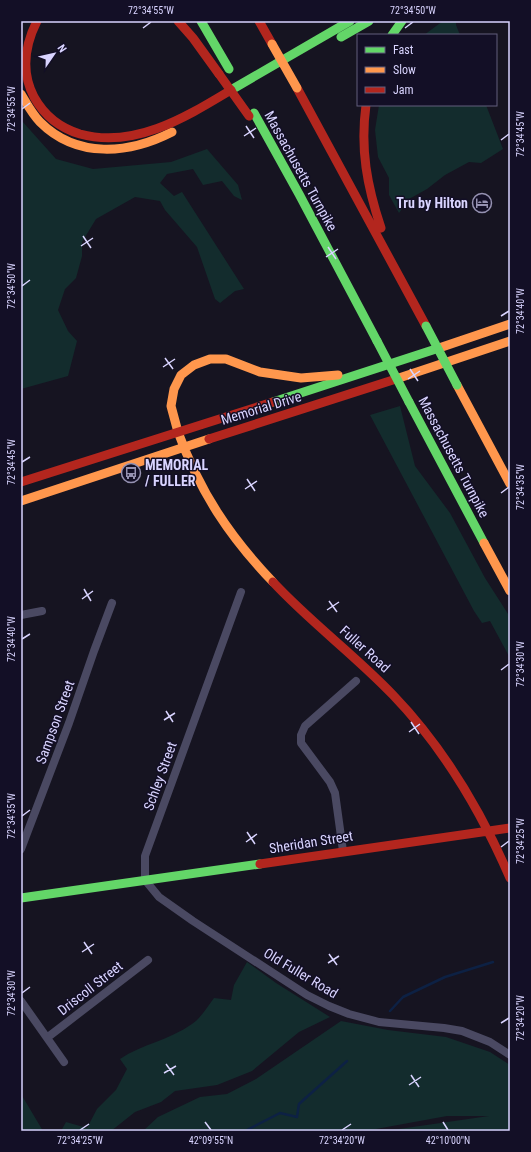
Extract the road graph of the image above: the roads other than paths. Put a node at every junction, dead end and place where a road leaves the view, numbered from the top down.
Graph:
1 (37, 21) edge
2 (178, 21) edge
3 (200, 21) edge
4 (259, 21) edge
5 (350, 21) edge
6 (369, 21) edge
7 (402, 21) edge
8 (393, 34) edge
9 (335, 40) dead end
10 (295, 64) dead end
11 (280, 72) dead end
12 (248, 91) dead end
13 (21, 94) edge
14 (366, 106) edge
15 (251, 114) junction
16 (196, 121) dead end
17 (182, 128) dead end
18 (402, 281) junction
19 (510, 324) edge
20 (510, 341) edge
21 (360, 374) junction
22 (178, 432) junction
23 (182, 447) junction
24 (21, 482) edge
25 (510, 484) edge
26 (21, 501) edge
27 (510, 591) edge
28 (241, 592) dead end
29 (112, 604) dead end
30 (42, 611) dead end
31 (21, 615) edge
32 (356, 681) dead end
33 (510, 828) edge
34 (488, 831) junction
35 (21, 849) edge
36 (343, 851) junction
37 (510, 878) edge
38 (145, 880) junction
39 (21, 898) edge
40 (148, 960) dead end
41 (21, 1001) edge
42 (48, 1037) junction
43 (510, 1055) edge
44 (64, 1062) dead end

1 - 5 main road
2 - 15 main road, bridge
3 - 15 main road, Massachusetts Turnpike
4 - 18 main road, bridge
6 - 9 main road
7 - 8 main road
10 - 11 main road
12 - 16 main road
13 - 17 main road
14 - 18 main road
15 - 27 main road, Massachusetts Turnpike, bridge
18 - 25 main road, bridge
19 - 21 main road, Memorial Drive
20 - 23 main road, Memorial Drive
21 - 22 main road, Memorial Drive
21 - 22 main road, Fuller Road
22 - 23 main road, Fuller Road
22 - 24 main road, Memorial Drive
23 - 26 main road, Memorial Drive
23 - 34 main road, Fuller Road
28 - 38 street, Schley Street
29 - 35 street, Sampson Street
30 - 31 street
32 - 36 street
33 - 34 main road, Sheridan Street
34 - 36 main road, Sheridan Street
34 - 37 main road, Fuller Road
36 - 38 main road, Sheridan Street
38 - 39 main road, Sheridan Street
38 - 43 street, Old Fuller Road
40 - 42 street, Driscoll Street
41 - 42 street
42 - 44 street

